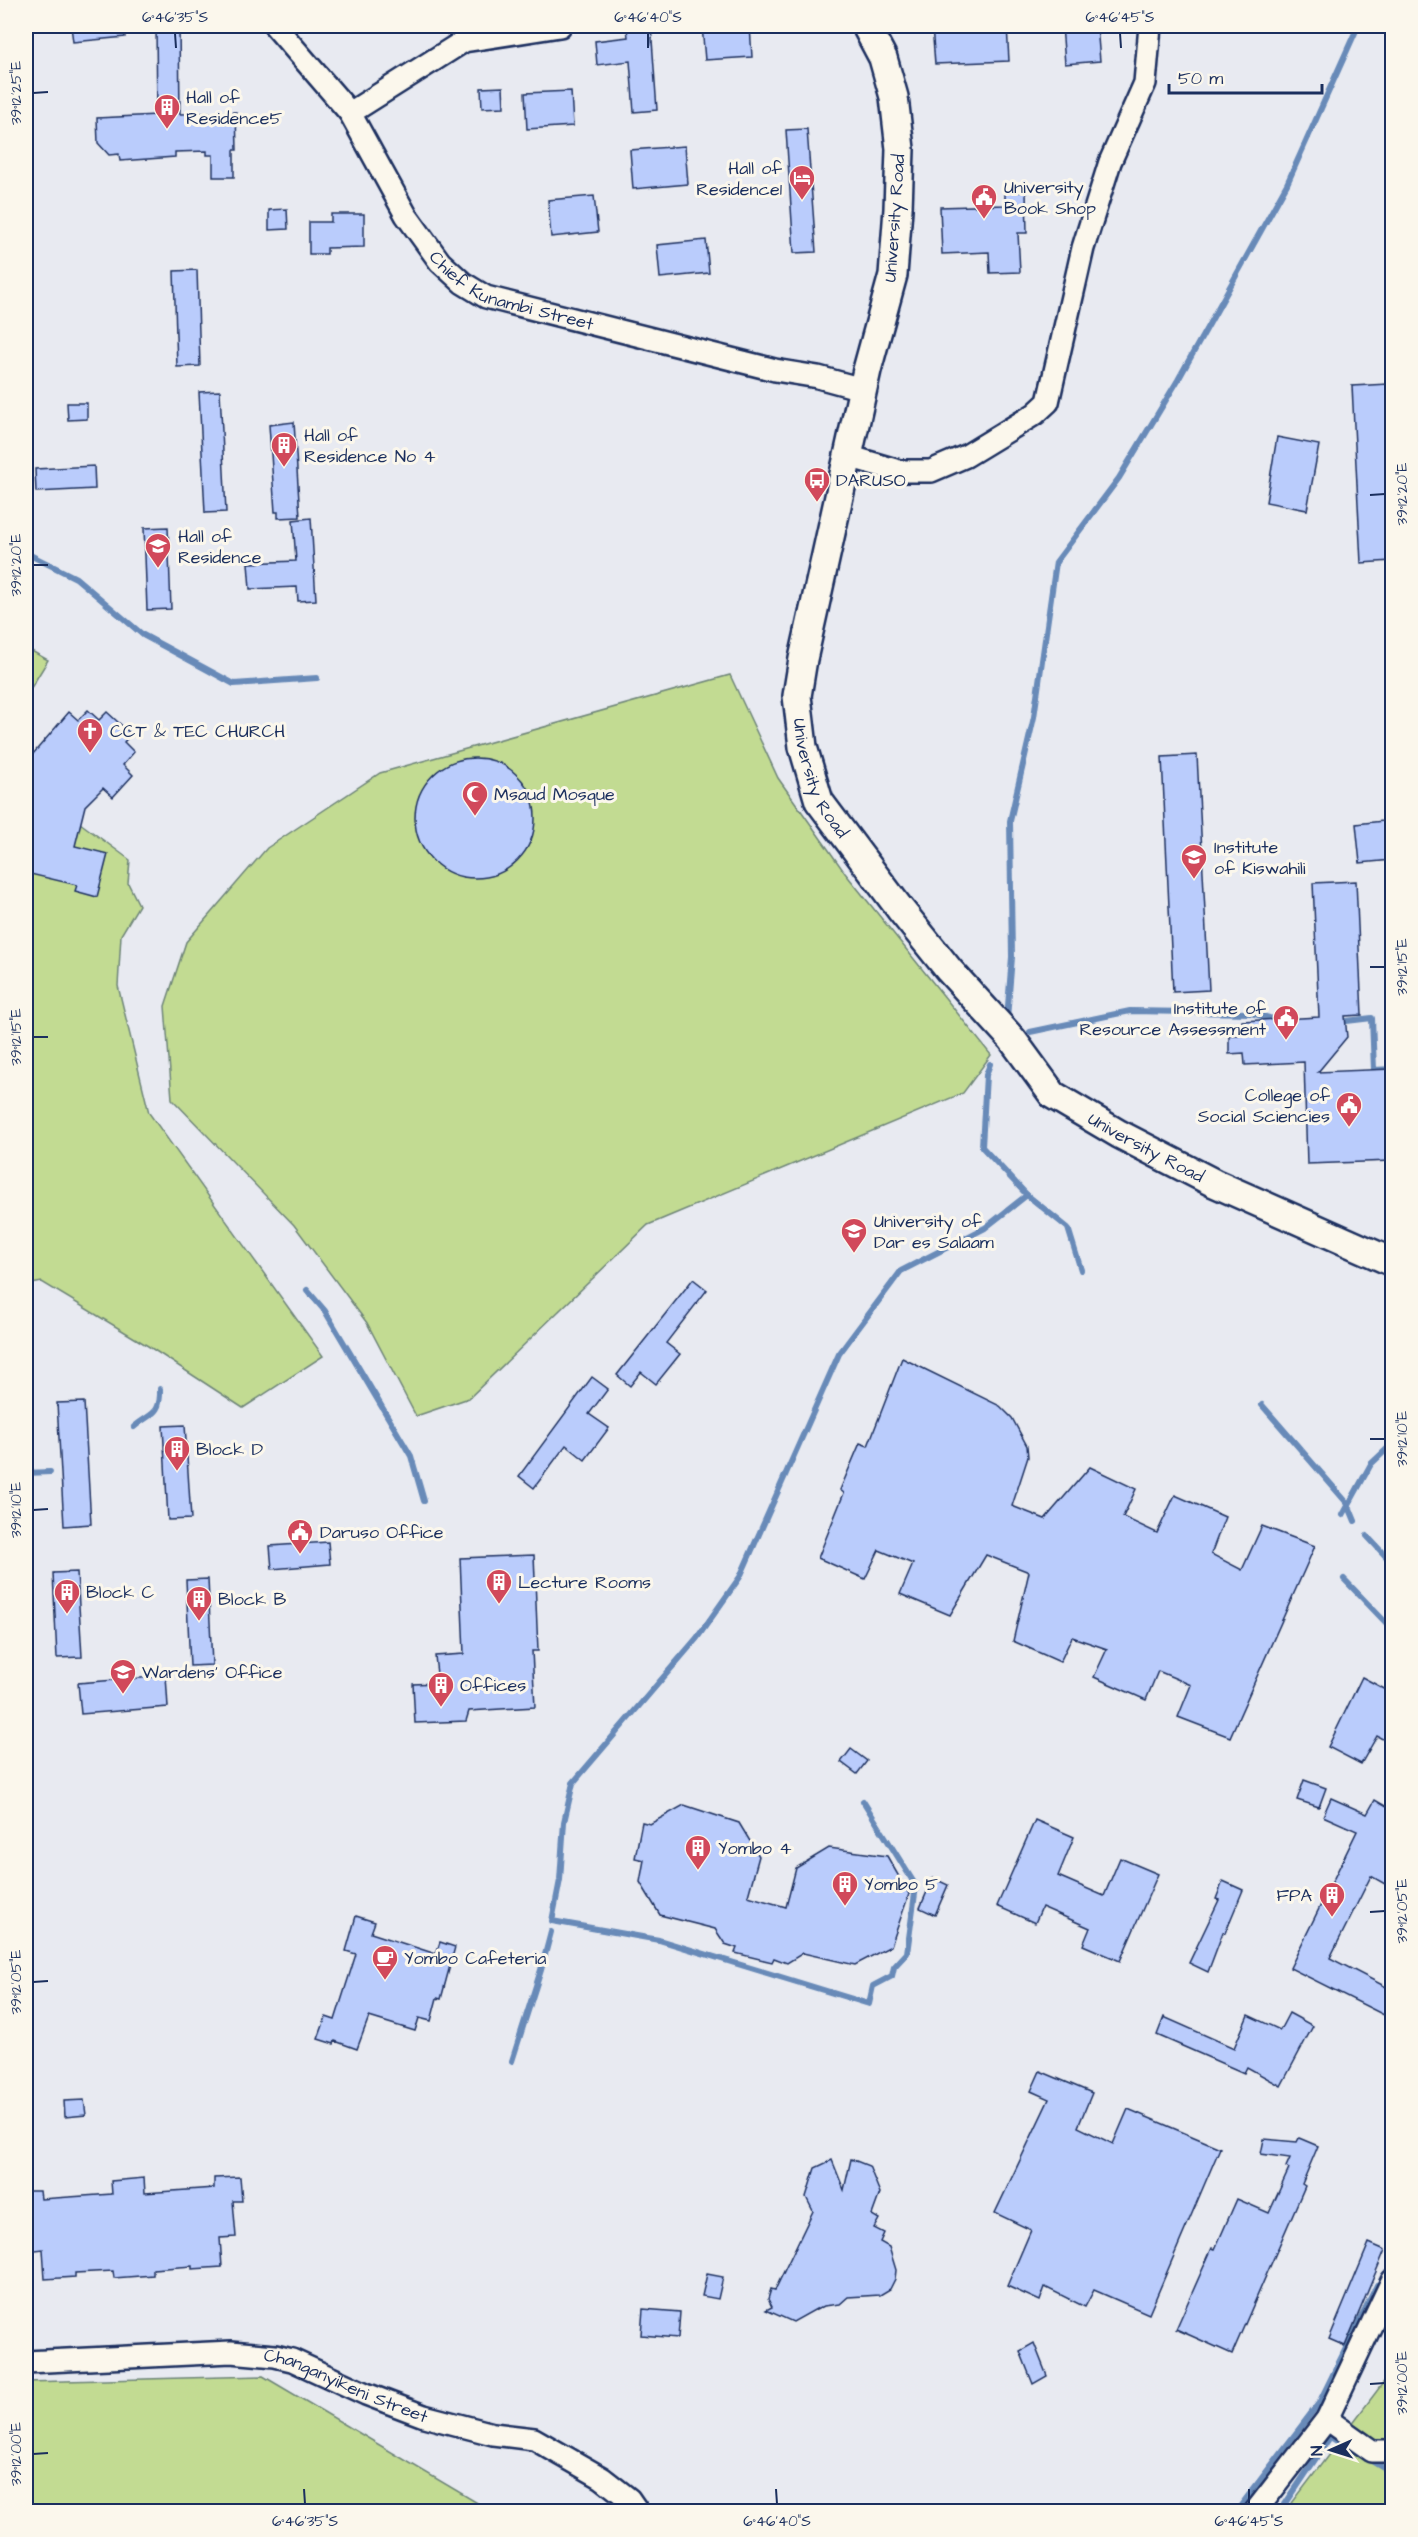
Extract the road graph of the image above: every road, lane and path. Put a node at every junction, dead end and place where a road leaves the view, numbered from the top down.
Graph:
1 (275, 26) edge
2 (560, 26) edge
3 (866, 26) edge
4 (1150, 26) edge
5 (462, 33) edge
6 (350, 113) junction
7 (862, 390) junction
8 (848, 456) junction
9 (1392, 1262) edge
10 (1392, 2282) edge
11 (26, 2362) edge
12 (1327, 2419) junction
13 (1392, 2451) edge
14 (638, 2511) edge
15 (1255, 2511) edge

1 - 6 street, Chief Kunambi Street
2 - 5 street
3 - 7 street, University Road
4 - 8 street
5 - 6 street
6 - 7 street, Chief Kunambi Street
7 - 8 street, University Road
8 - 9 street, University Road
10 - 12 street
11 - 14 street, Changanyikeni Street
12 - 13 street
12 - 15 street

